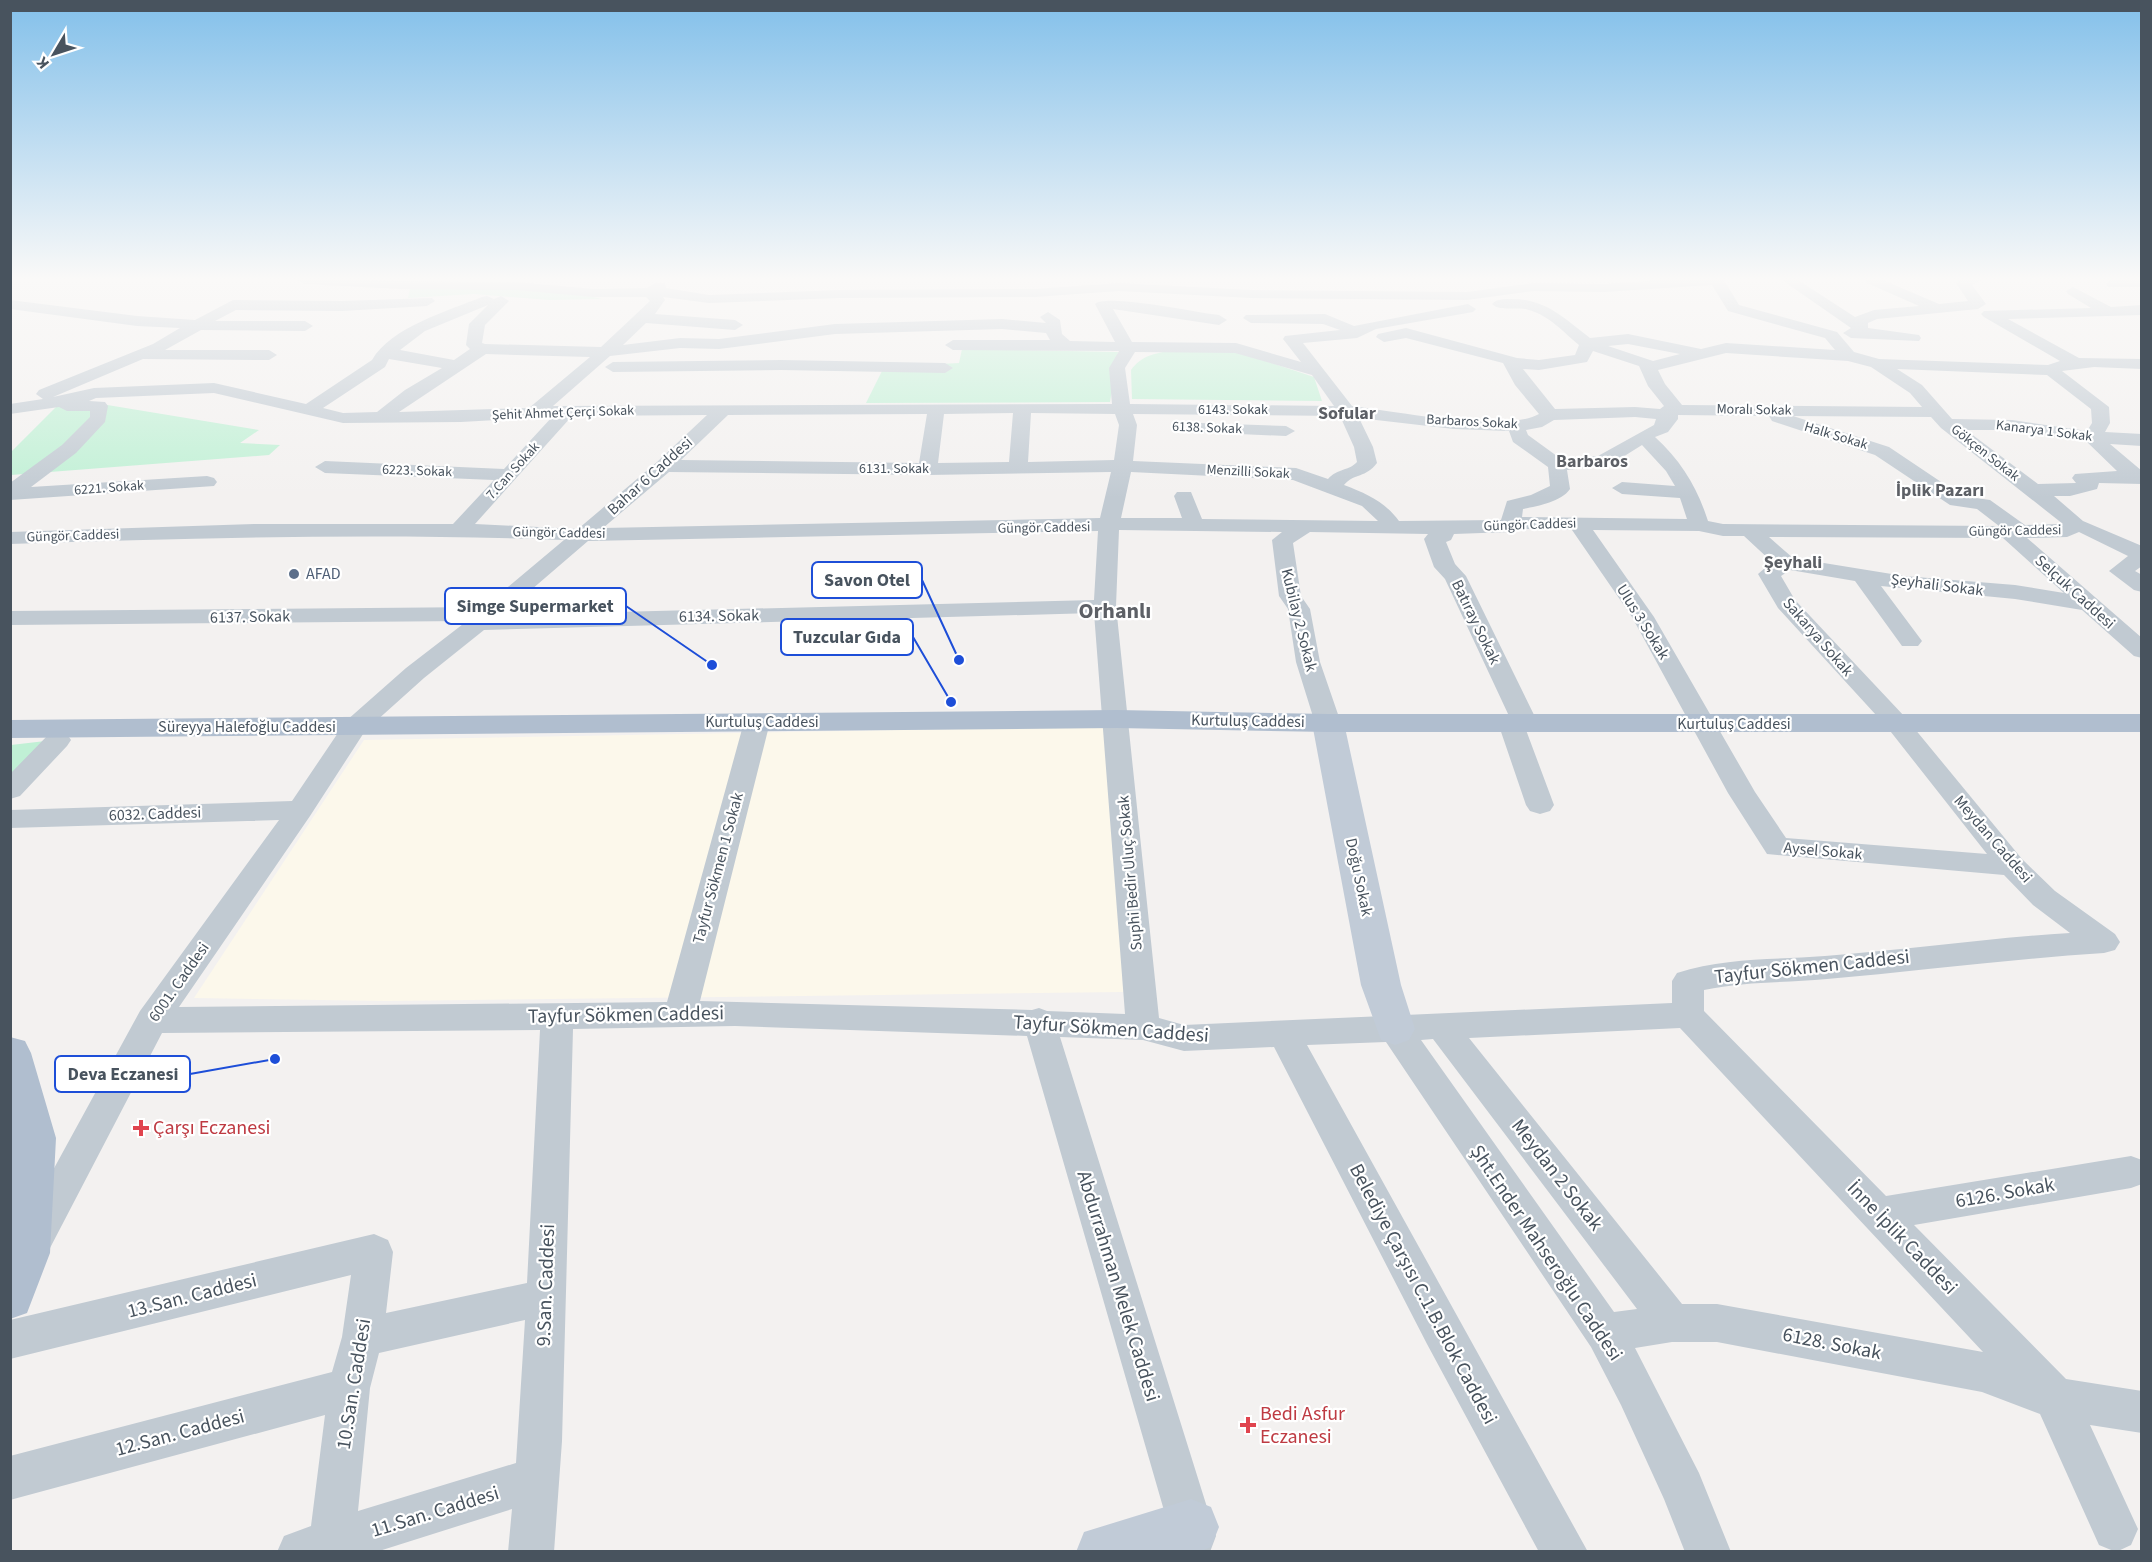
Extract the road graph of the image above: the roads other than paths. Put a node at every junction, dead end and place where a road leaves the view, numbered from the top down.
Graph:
1 (144, 353) edge
2 (477, 353) edge
3 (602, 353) edge
4 (786, 353) edge
5 (876, 353) edge
6 (1126, 353) edge
7 (1253, 353) edge
8 (1302, 353) edge
9 (1485, 353) edge
10 (1584, 353) edge
11 (1618, 353) edge
12 (1694, 353) edge
13 (1704, 353) edge
14 (1801, 353) edge
15 (1845, 353) edge
16 (2058, 353) edge
17 (384, 354) joint
18 (1699, 354) junction
19 (139, 355) junction
20 (269, 355) dead end
21 (1848, 356) junction
22 (1510, 363) junction
23 (1877, 363) junction
24 (2077, 364) junction
25 (2142, 364) edge
26 (781, 365) junction
27 (457, 366) junction
28 (1648, 367) junction
29 (591, 368) junction
30 (876, 368) junction
31 (945, 368) dead end
32 (2051, 370) junction
33 (1318, 372) junction
34 (1389, 407) dead end
35 (19, 408) edge
36 (1022, 408) junction
37 (723, 410) junction
38 (771, 410) junction
39 (936, 410) junction
40 (1279, 410) junction
41 (307, 411) junction
42 (567, 411) junction
43 (1345, 411) junction
44 (1775, 411) junction
45 (1673, 412) junction
46 (534, 413) junction
47 (1550, 415) junction
48 (1125, 417) junction
49 (381, 418) junction
50 (1943, 418) junction
51 (1516, 426) junction
52 (1286, 431) junction
53 (1643, 436) junction
54 (2093, 437) junction
55 (2142, 440) edge
56 (1557, 465) junction
57 (664, 466) junction
58 (1123, 466) junction
59 (325, 467) dead end
60 (928, 469) junction
61 (1018, 469) junction
62 (1296, 474) junction
63 (510, 475) junction
64 (2138, 477) edge
65 (207, 482) dead end
66 (1332, 487) junction
67 (1622, 488) dead end
68 (2031, 489) junction
69 (1939, 490) junction
70 (1689, 493) junction
71 (10, 494) edge
72 (1184, 496) dead end
73 (1578, 524) junction
74 (1194, 525) junction
75 (1699, 525) junction
76 (2076, 525) junction
77 (1110, 526) junction
78 (1510, 526) junction
79 (1299, 527) junction
80 (1393, 527) junction
81 (1441, 528) junction
82 (459, 530) junction
83 (1749, 530) junction
84 (2014, 532) junction
85 (583, 535) junction
86 (10, 538) edge
87 (2141, 553) edge
88 (1786, 562) junction
89 (1861, 574) junction
90 (2142, 585) edge
91 (2088, 604) junction
92 (1105, 606) junction
93 (10, 618) edge
94 (484, 618) junction
95 (1910, 641) dead end
96 (2142, 651) edge
97 (1117, 719) junction
98 (757, 722) junction
99 (1896, 722) junction
100 (1328, 723) junction
101 (1518, 723) junction
102 (2142, 723) edge
103 (1704, 724) junction
104 (355, 726) junction
105 (10, 729) edge
106 (58, 740) junction
107 (10, 742) edge
108 (10, 790) edge
109 (1540, 805) dead end
110 (300, 810) junction
111 (10, 819) edge
112 (2012, 866) junction
113 (2104, 942) joint
114 (680, 1014) junction
115 (1688, 1015) junction
116 (557, 1017) junction
117 (152, 1020) junction
118 (1039, 1021) junction
119 (1441, 1026) junction
120 (1143, 1027) junction
121 (1395, 1029) junction
122 (1284, 1034) junction
123 (10, 1053) edge
124 (2131, 1172) dead end
125 (1879, 1215) junction
126 (374, 1252) joint
127 (26, 1253) junction
128 (10, 1297) edge
129 (546, 1297) junction
130 (1672, 1323) junction
131 (1605, 1333) junction
132 (362, 1337) junction
133 (10, 1340) edge
134 (349, 1388) junction
135 (2055, 1398) junction
136 (2142, 1412) edge
137 (10, 1478) edge
138 (536, 1480) junction
139 (2115, 1529) dead end
140 (1194, 1539) edge
141 (321, 1549) edge
142 (531, 1551) edge
143 (1104, 1551) edge
144 (1565, 1551) edge
145 (1708, 1551) edge

1 - 19 street
2 - 27 street
3 - 29 street
4 - 26 street
5 - 30 street
6 - 48 street, Suphi Bedir Uluç Sokak
7 - 33 street
8 - 33 street
9 - 22 street
10 - 22 street
11 - 28 street
12 - 18 street
13 - 18 street, Gökçen Sokak
14 - 21 street, Gökçen Sokak
15 - 21 street
16 - 24 street
17 - 27 street
17 - 41 street
18 - 28 street, Gökçen Sokak
19 - 20 street
19 - 35 street
21 - 23 street, Gökçen Sokak
22 - 47 street
23 - 32 street
23 - 50 street, Gökçen Sokak
24 - 25 street
24 - 32 street
26 - 29 street
26 - 30 street
26 - 38 street
27 - 49 street
28 - 45 street
29 - 46 street
30 - 31 street
32 - 54 street
33 - 43 street
34 - 43 street
35 - 41 street, Şehit Ahmet Çerçi Sokak
35 - 71 street
36 - 39 street, Şehit Ahmet Çerçi Sokak
36 - 48 street, Şehit Ahmet Çerçi Sokak
36 - 61 street
37 - 38 street, Şehit Ahmet Çerçi Sokak
37 - 42 street, Şehit Ahmet Çerçi Sokak
37 - 57 street, Bahar 6 Caddesi
38 - 39 street, Şehit Ahmet Çerçi Sokak
39 - 60 street
40 - 43 street, 6143. Sokak
40 - 48 street, 6143. Sokak
40 - 52 street
41 - 49 street, Şehit Ahmet Çerçi Sokak
42 - 46 street, Şehit Ahmet Çerçi Sokak
42 - 63 street, 7.Can Sokak
43 - 51 street, Barbaros Sokak
43 - 66 street
44 - 45 street, Moralı Sokak
44 - 50 street, Moralı Sokak
44 - 69 street, Halk Sokak
45 - 47 street, Barbaros Sokak
45 - 53 street
46 - 49 street, Şehit Ahmet Çerçi Sokak
47 - 51 street, Barbaros Sokak
48 - 52 street, 6138. Sokak
48 - 58 street, Suphi Bedir Uluç Sokak
50 - 54 street, Kanarya 1 Sokak
50 - 68 street, Gökçen Sokak
51 - 56 street
52 - 62 street
53 - 56 street
53 - 70 street
54 - 55 street, Kanarya 1 Sokak
54 - 64 street
56 - 78 street
57 - 60 street, 6131. Sokak
57 - 85 street, Bahar 6 Caddesi
58 - 61 street, 6131. Sokak
58 - 62 street, Menzilli Sokak
58 - 77 street, Suphi Bedir Uluç Sokak
59 - 63 street, 6223. Sokak
60 - 61 street, 6131. Sokak
62 - 66 street, Menzilli Sokak
63 - 82 street, 7.Can Sokak
64 - 68 street
65 - 71 street, 6221. Sokak
66 - 80 street, Menzilli Sokak
67 - 70 street
68 - 69 street
68 - 76 street, Gökçen Sokak
69 - 84 street, Halk Sokak
70 - 75 street
72 - 74 street
73 - 75 street, Güngör Caddesi
73 - 78 street, Güngör Caddesi
73 - 103 street, Ulus 3 Sokak
74 - 77 street, Güngör Caddesi
74 - 79 street, Güngör Caddesi
75 - 83 street, Güngör Caddesi
76 - 84 street, Güngör Caddesi
76 - 87 street, Gökçen Sokak
77 - 85 street, Güngör Caddesi
77 - 92 street, Suphi Bedir Uluç Sokak
78 - 81 street, Güngör Caddesi
79 - 80 street, Güngör Caddesi
79 - 100 street, Kubilay 2 Sokak
80 - 81 street, Güngör Caddesi
81 - 101 street, Batıray Sokak
82 - 85 street, Güngör Caddesi
82 - 86 street, Güngör Caddesi
83 - 84 street, Güngör Caddesi
83 - 88 street
84 - 91 street, Selçuk Caddesi
85 - 94 street, Bahar 6 Caddesi
87 - 90 street
88 - 89 street, Şeyhali Sokak
88 - 99 street, Sakarya Sokak
89 - 91 street, Şeyhali Sokak
89 - 95 street
91 - 96 street, Selçuk Caddesi
92 - 94 street, 6134. Sokak
92 - 97 street, Suphi Bedir Uluç Sokak
93 - 94 street, 6137. Sokak
94 - 104 street, Bahar 6 Caddesi
97 - 98 main road, Kurtuluş Caddesi
97 - 100 main road, Kurtuluş Caddesi
97 - 120 street, Suphi Bedir Uluç Sokak
98 - 104 main road, Kurtuluş Caddesi
98 - 114 street, Tayfur Sökmen 1 Sokak
99 - 102 main road, Kurtuluş Caddesi
99 - 103 main road, Kurtuluş Caddesi
99 - 112 street, Meydan Caddesi
100 - 101 main road, Kurtuluş Caddesi
100 - 121 street, Doğu Sokak
101 - 103 main road, Kurtuluş Caddesi
101 - 109 street
103 - 112 street, Aysel Sokak
104 - 105 main road, Süreyya Halefoğlu Caddesi
104 - 106 main road, Süreyya Halefoğlu Caddesi
104 - 110 street, 6001. Caddesi
106 - 107 main road, Süreyya Halefoğlu Caddesi
106 - 108 street
110 - 111 street, 6032. Caddesi
110 - 117 street, 6001. Caddesi
112 - 113 street, Meydan Caddesi
113 - 115 street, Tayfur Sökmen Caddesi
114 - 116 street, Tayfur Sökmen Caddesi
114 - 118 street, Tayfur Sökmen Caddesi
115 - 119 street, Tayfur Sökmen Caddesi
115 - 125 street, İnne İplik Caddesi
116 - 117 street, Tayfur Sökmen Caddesi
116 - 129 street, 9.San. Caddesi
117 - 127 street, 6001. Caddesi
118 - 120 street, Tayfur Sökmen Caddesi
118 - 140 street, Abdurrahman Melek Caddesi
119 - 121 street, Tayfur Sökmen Caddesi
119 - 130 street, Meydan 2 Sokak
120 - 122 street, Tayfur Sökmen Caddesi
121 - 122 street, Tayfur Sökmen Caddesi
121 - 131 street, Şht.Ender Mahseroğlu Caddesi
122 - 144 street, Belediye Çarşısı C.1.B.Blok Caddesi
123 - 127 main road
124 - 125 street, 6126. Sokak
125 - 135 street, İnne İplik Caddesi
126 - 132 street, 10.San. Caddesi
126 - 133 street, 13.San. Caddesi
127 - 128 main road
129 - 132 street
129 - 138 street, 9.San. Caddesi
130 - 131 street, 6128. Sokak
130 - 135 street, 6128. Sokak
131 - 145 street, Şht.Ender Mahseroğlu Caddesi
132 - 134 street, 10.San. Caddesi
134 - 137 street, 12.San. Caddesi
134 - 141 street, 10.San. Caddesi
135 - 136 street
135 - 139 street, İnne İplik Caddesi
138 - 141 street, 11.San. Caddesi
138 - 142 street, 9.San. Caddesi
140 - 143 street

